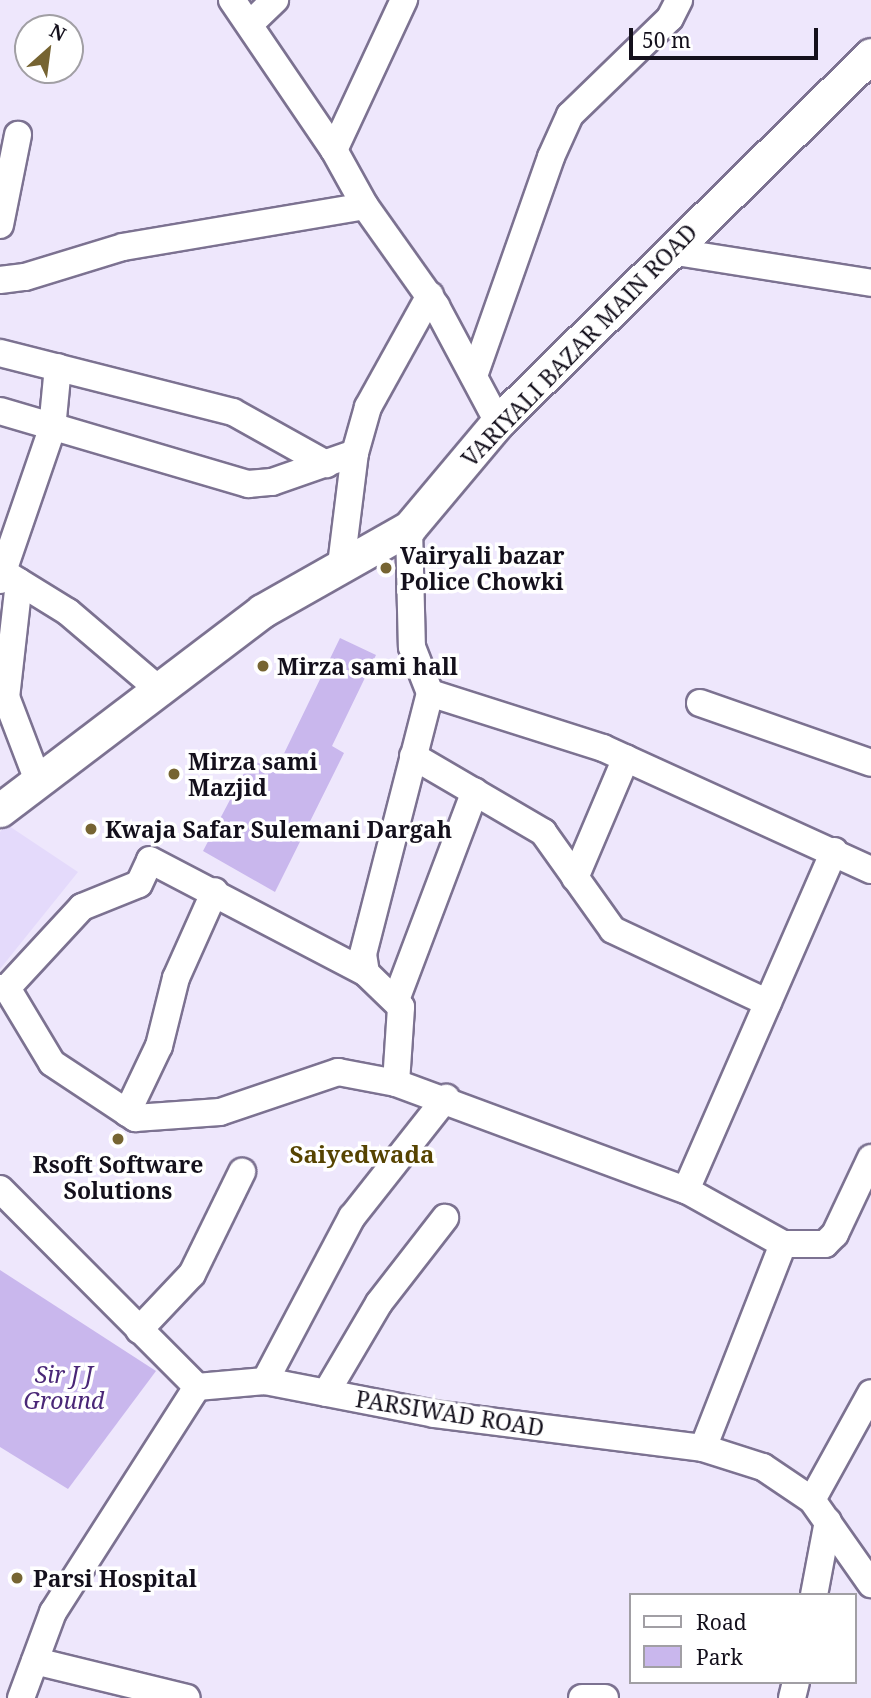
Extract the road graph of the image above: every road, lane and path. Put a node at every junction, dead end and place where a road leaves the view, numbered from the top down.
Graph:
1 (232, 0) edge
2 (275, 0) edge
3 (404, 0) edge
4 (679, 0) edge
5 (250, 24) junction
6 (871, 55) edge
7 (18, 135) dead end
8 (334, 150) junction
9 (365, 206) junction
10 (0, 225) edge
11 (670, 251) junction
12 (0, 280) edge
13 (871, 283) edge
14 (430, 295) junction
15 (0, 353) edge
16 (58, 367) junction
17 (474, 376) junction
18 (0, 411) edge
19 (498, 422) junction
20 (52, 429) junction
21 (355, 453) junction
22 (326, 464) junction
23 (409, 528) junction
24 (341, 565) junction
25 (7, 578) edge
26 (156, 688) junction
27 (430, 693) junction
28 (701, 703) dead end
29 (413, 756) junction
30 (626, 758) junction
31 (871, 763) edge
32 (38, 781) junction
33 (475, 790) junction
34 (0, 810) edge
35 (834, 851) junction
36 (871, 870) edge
37 (575, 878) junction
38 (215, 891) junction
39 (366, 973) junction
40 (4, 988) edge
41 (396, 1000) junction
42 (768, 1003) junction
43 (396, 1083) junction
44 (446, 1098) junction
45 (127, 1113) junction
46 (871, 1158) edge
47 (242, 1172) dead end
48 (687, 1190) junction
49 (4, 1203) edge
50 (445, 1219) dead end
51 (783, 1244) junction
52 (139, 1330) junction
53 (265, 1381) junction
54 (197, 1387) junction
55 (871, 1392) edge
56 (326, 1393) junction
57 (703, 1448) junction
58 (812, 1500) junction
59 (828, 1521) junction
60 (871, 1584) edge
61 (814, 1593) edge
62 (35, 1661) junction
63 (21, 1698) edge
64 (187, 1698) edge
65 (582, 1698) edge
66 (605, 1698) edge

1 - 5 street
2 - 5 street
3 - 8 street
4 - 17 street
5 - 8 street
6 - 11 main road, VARIYALI BAZAR MAIN ROAD
7 - 10 street
8 - 9 street
9 - 12 street
9 - 14 street
11 - 13 street
11 - 19 main road, VARIYALI BAZAR MAIN ROAD
14 - 17 street
14 - 21 street
15 - 16 street
16 - 20 street
16 - 22 street
17 - 19 street
18 - 20 street
19 - 23 main road, VARIYALI BAZAR MAIN ROAD
20 - 22 street
20 - 25 street
21 - 22 street
21 - 24 street
23 - 24 main road, VARIYALI BAZAR MAIN ROAD
23 - 27 street
24 - 26 main road, VARIYALI BAZAR MAIN ROAD
25 - 26 street
25 - 32 street
26 - 32 main road, VARIYALI BAZAR MAIN ROAD
27 - 29 street
27 - 30 street
28 - 31 street
29 - 33 street
29 - 39 street
30 - 35 street
30 - 37 street
32 - 34 main road, VARIYALI BAZAR MAIN ROAD
33 - 37 street
33 - 41 street
35 - 36 street
35 - 42 street
37 - 42 street
38 - 39 street
38 - 40 street
38 - 45 street
39 - 41 street
40 - 45 street
41 - 43 street
42 - 48 street
43 - 44 street
43 - 45 street
44 - 48 street
44 - 53 street
46 - 51 street
47 - 52 street
48 - 51 street
49 - 52 street
50 - 56 street
51 - 57 street
52 - 54 street
53 - 54 street, PARSIWAD ROAD
53 - 56 street, PARSIWAD ROAD
54 - 62 street
55 - 58 street
56 - 57 street, PARSIWAD ROAD
57 - 58 street, PARSIWAD ROAD
58 - 59 street, PARSIWAD ROAD
59 - 60 street, PARSIWAD ROAD
59 - 61 street
62 - 63 street
62 - 64 street
65 - 66 street

